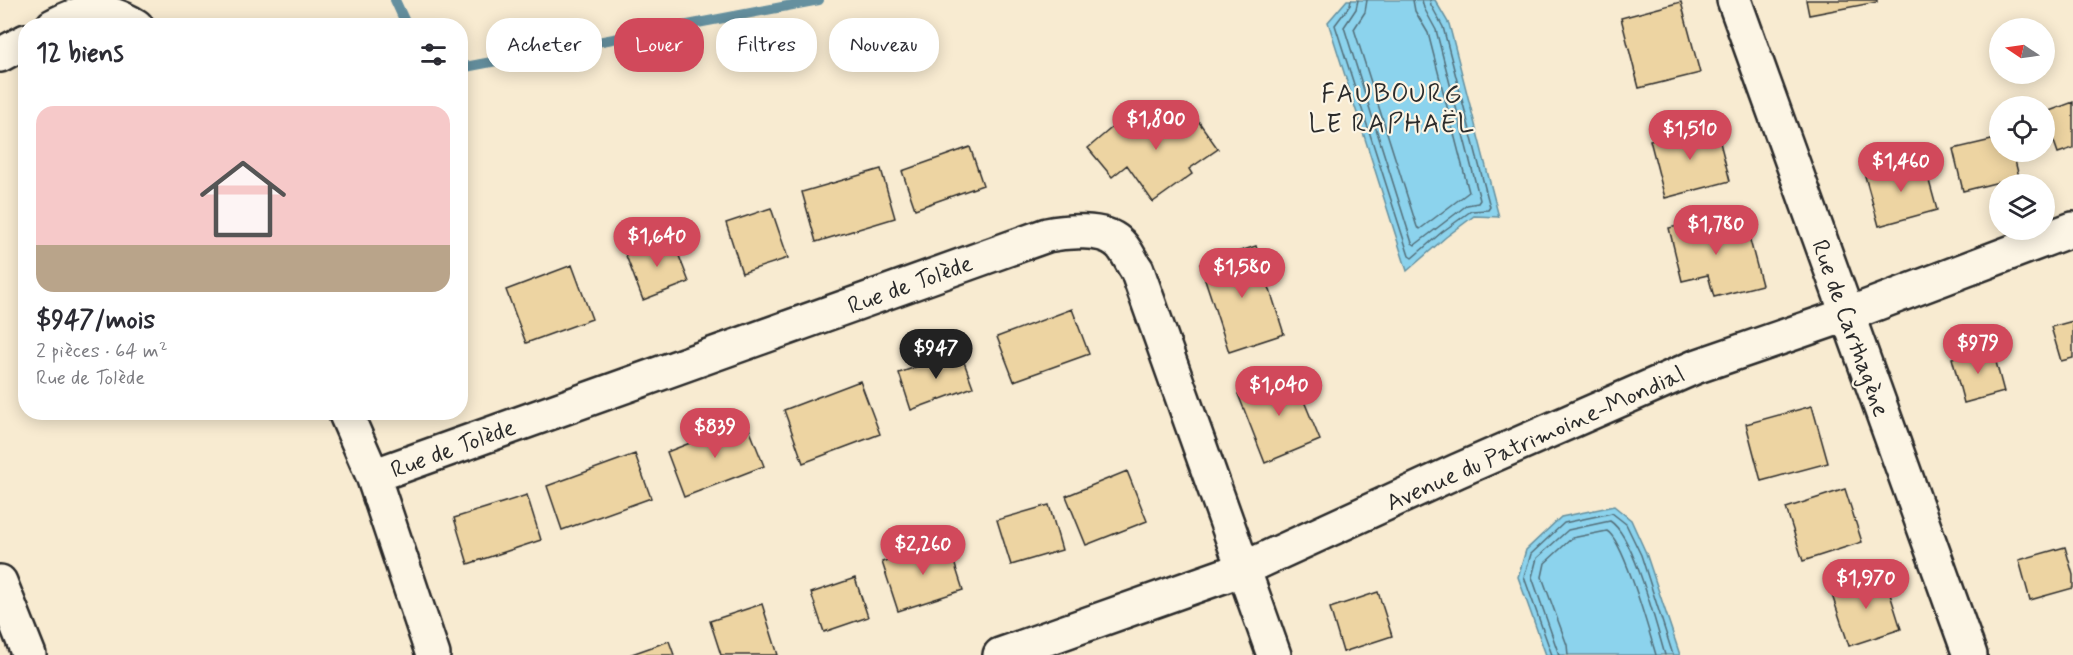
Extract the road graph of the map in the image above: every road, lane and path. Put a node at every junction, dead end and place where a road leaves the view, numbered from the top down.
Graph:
1 (1734, 0) edge
2 (66, 18) edge
3 (123, 18) edge
4 (18, 45) edge
5 (0, 55) edge
6 (2073, 229) edge
7 (1846, 315) junction
8 (348, 420) edge
9 (373, 476) junction
10 (1243, 569) junction
11 (0, 582) edge
12 (28, 655) edge
13 (433, 655) edge
14 (1000, 655) edge
15 (1274, 655) edge
16 (1970, 655) edge

1 - 7 street, Rue de Carthagène
2 - 3 street
4 - 5 street
6 - 7 street, Avenue du Patrimoine-Mondial
7 - 10 street, Avenue du Patrimoine-Mondial
7 - 16 street, Rue de Carthagène
8 - 9 street
9 - 10 street, Rue de Tolède
9 - 13 street
10 - 14 street, Avenue du Patrimoine-Mondial
10 - 15 street, Rue de Tolède
11 - 12 street

